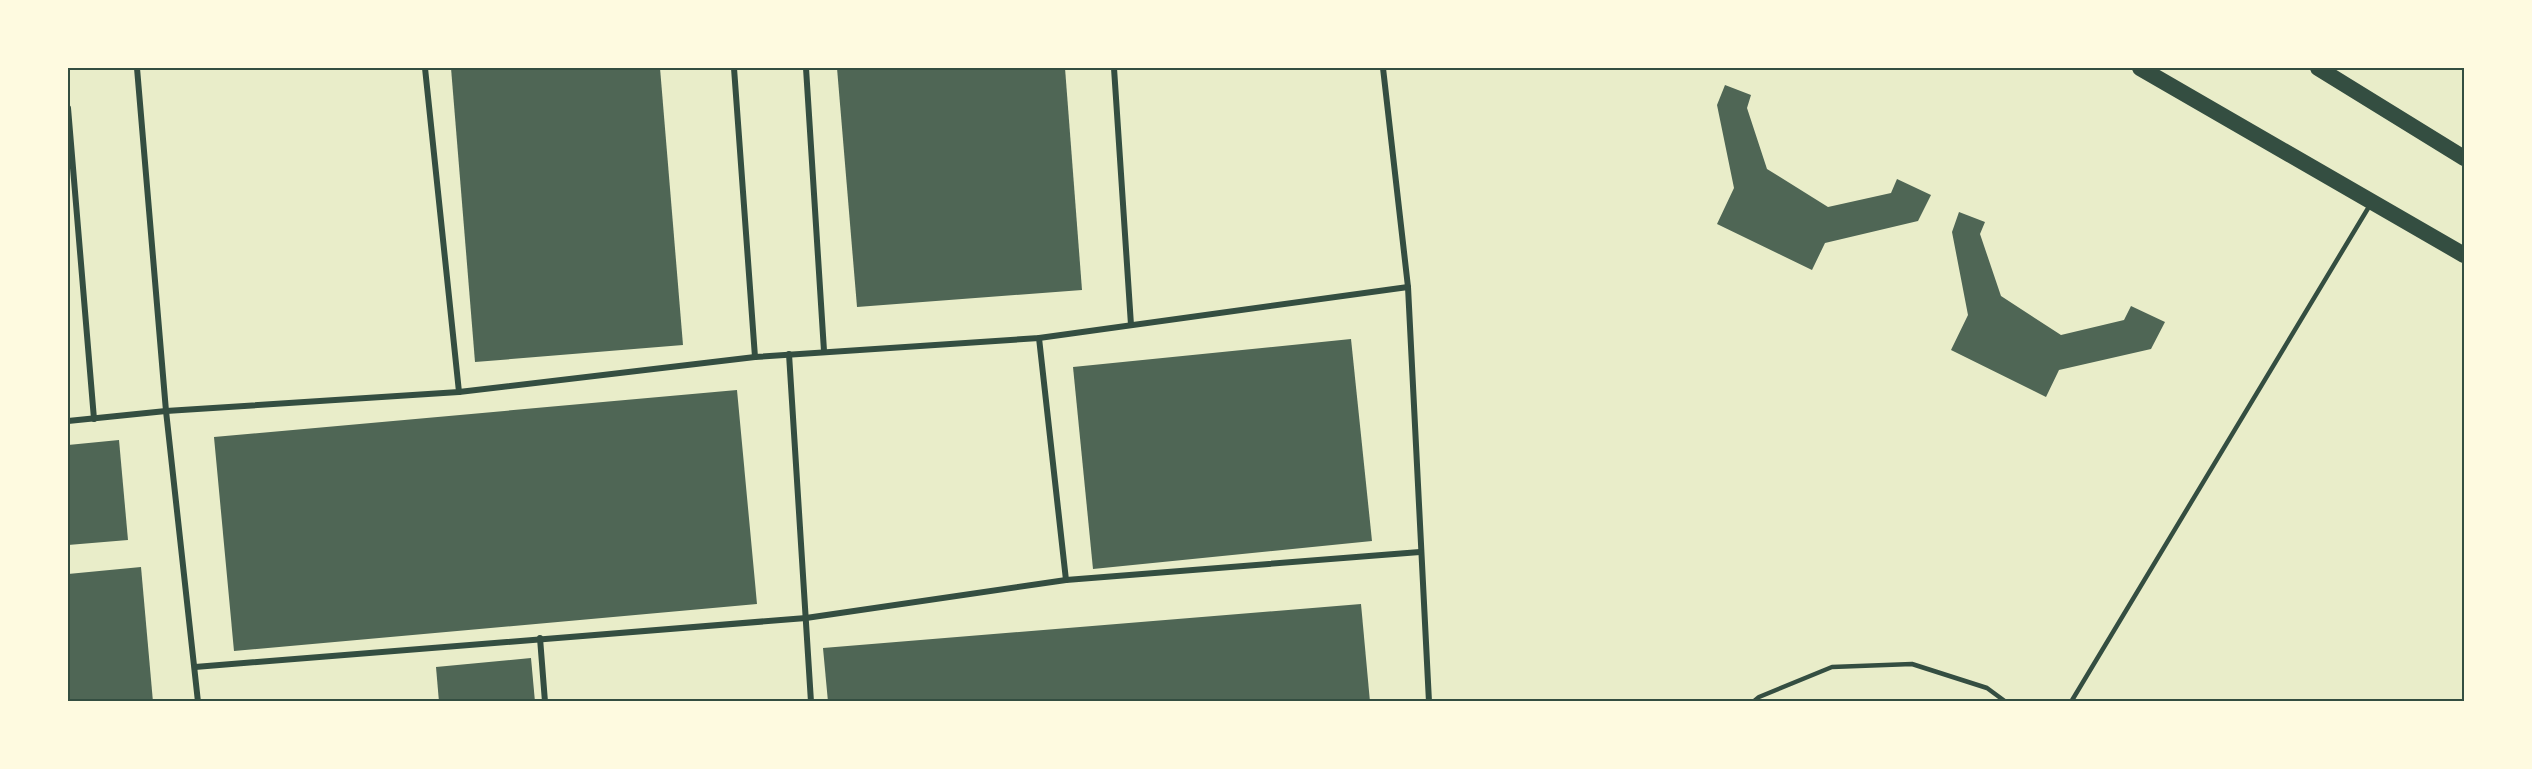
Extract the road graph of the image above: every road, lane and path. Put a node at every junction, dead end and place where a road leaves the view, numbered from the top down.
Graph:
1 (137, 68) edge
2 (425, 68) edge
3 (734, 68) edge
4 (807, 68) edge
5 (1114, 68) edge
6 (1383, 68) edge
7 (2140, 68) edge
8 (2318, 68) edge
9 (68, 108) edge
10 (2464, 158) edge
11 (2373, 201) junction
12 (2464, 255) edge
13 (1408, 287) junction
14 (1131, 325) junction
15 (1039, 338) junction
16 (824, 351) junction
17 (789, 354) junction
18 (755, 357) junction
19 (459, 392) junction
20 (166, 411) junction
21 (94, 418) junction
22 (68, 421) edge
23 (1420, 552) junction
24 (1066, 580) junction
25 (806, 618) junction
26 (540, 638) junction
27 (195, 668) junction
28 (198, 702) edge
29 (545, 702) edge
30 (811, 702) edge
31 (1429, 702) edge
32 (1753, 702) edge
33 (2006, 702) edge
34 (2071, 702) edge

1 - 20 street
2 - 19 street
3 - 18 street
4 - 16 street
5 - 14 street
6 - 13 street
7 - 11 highway
8 - 10 highway
9 - 21 street
11 - 12 highway
11 - 34 lane
13 - 14 street
13 - 23 street
14 - 15 street
15 - 16 street
15 - 24 street
16 - 17 street
17 - 18 street
17 - 25 street
18 - 19 street
19 - 20 street
20 - 21 street
20 - 27 street
21 - 22 street
23 - 24 street
23 - 31 street
24 - 25 street
25 - 26 street
25 - 30 street
26 - 27 street
26 - 29 street
27 - 28 street
32 - 33 lane

